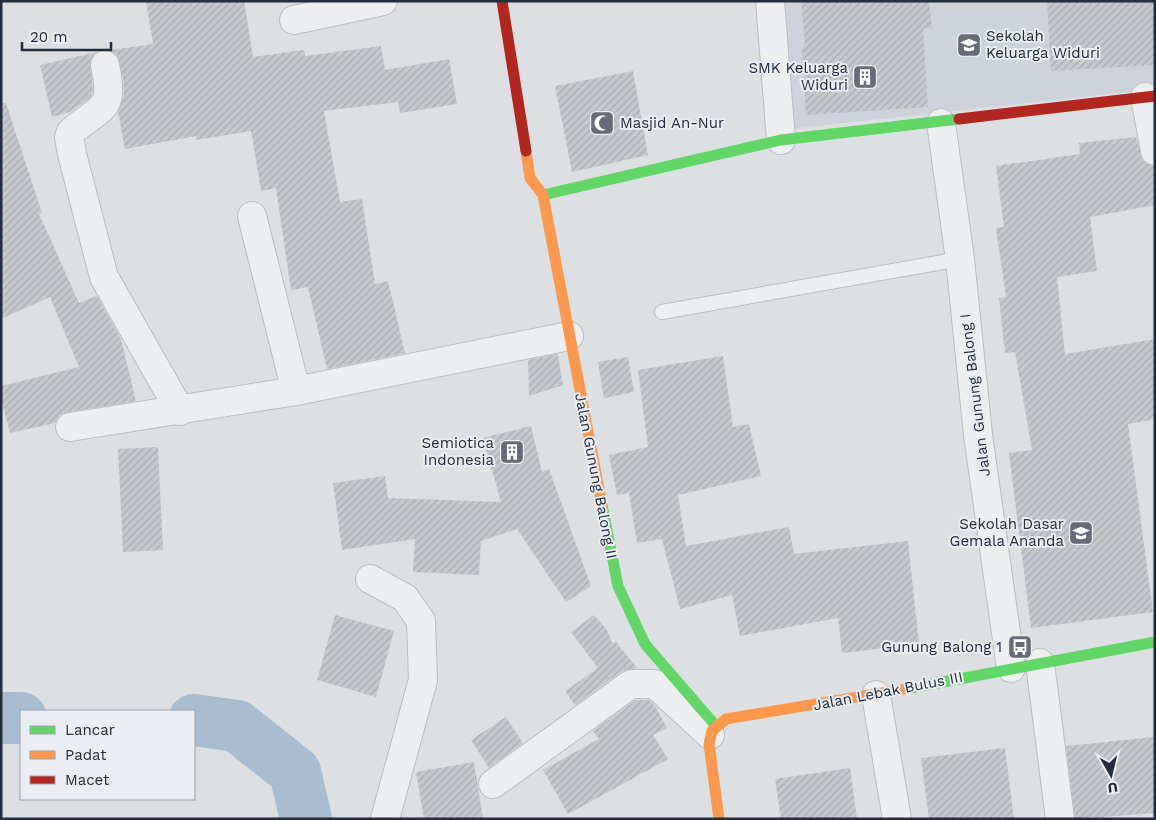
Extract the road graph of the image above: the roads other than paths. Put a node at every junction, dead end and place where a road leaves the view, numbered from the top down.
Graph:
1 (383, 1) edge
2 (502, 1) edge
3 (770, 1) edge
4 (294, 20) dead end
5 (105, 65) dead end
6 (1150, 97) edge
7 (941, 123) junction
8 (781, 140) junction
9 (1155, 151) edge
10 (543, 195) junction
11 (252, 216) dead end
12 (960, 259) junction
13 (662, 312) dead end
14 (569, 336) junction
15 (296, 391) junction
16 (180, 411) junction
17 (70, 427) dead end
18 (370, 579) dead end
19 (1155, 642) edge
20 (1040, 663) junction
21 (1011, 668) junction
22 (876, 695) junction
23 (713, 731) junction
24 (492, 784) dead end
25 (385, 819) edge
26 (719, 819) edge
27 (897, 819) edge
28 (1060, 819) edge

1 - 4 street
2 - 10 street, Jalan Gunung Balong II
3 - 8 street
5 - 16 street
6 - 7 street
6 - 9 street
7 - 8 street
7 - 12 street, Jalan Gunung Balong I
8 - 10 street
10 - 14 street, Jalan Gunung Balong II
11 - 15 street
12 - 13 lane
12 - 21 street, Jalan Gunung Balong I
14 - 15 street
14 - 23 street, Jalan Gunung Balong II
15 - 16 street
16 - 17 street
18 - 25 street
19 - 20 street, Jalan Lebak Bulus III
20 - 21 street, Jalan Lebak Bulus III
20 - 28 street
21 - 22 street, Jalan Lebak Bulus III
22 - 23 street, Jalan Lebak Bulus III
22 - 27 street
23 - 24 street
23 - 26 street

